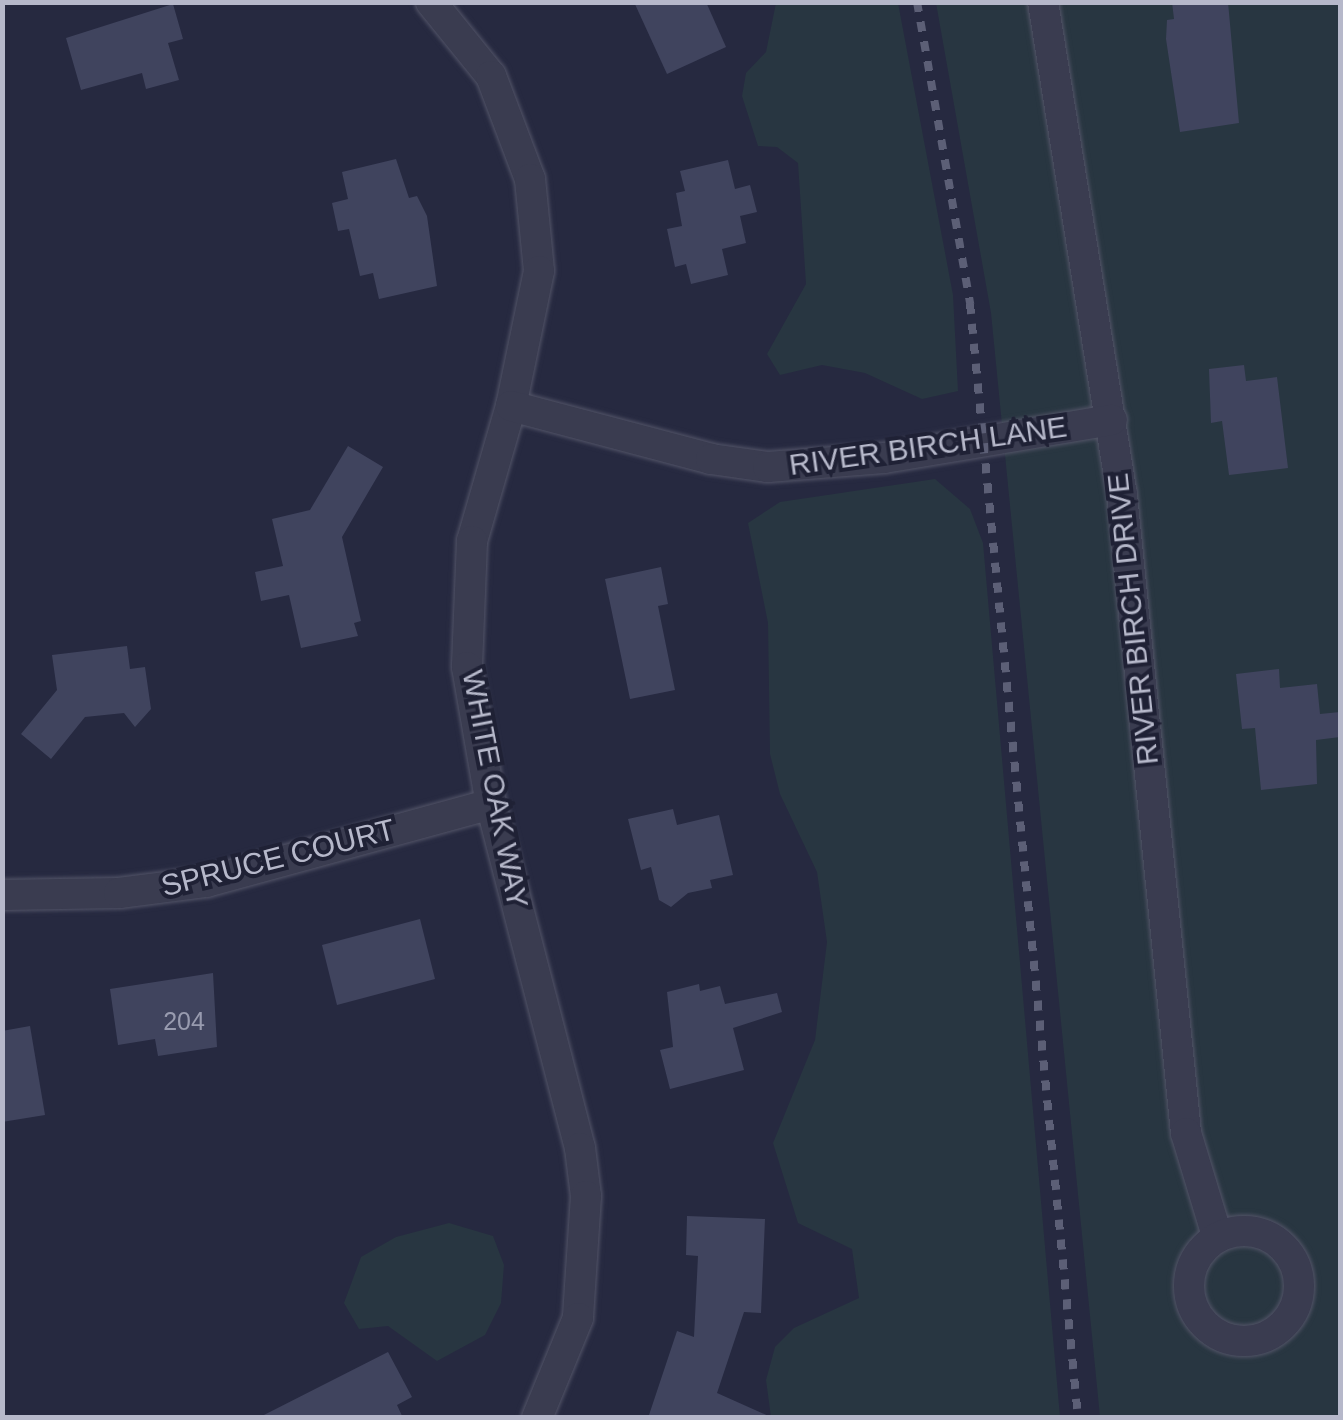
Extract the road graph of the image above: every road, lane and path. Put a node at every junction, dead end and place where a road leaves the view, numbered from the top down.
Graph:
1 (431, 2) edge
2 (1043, 2) edge
3 (511, 406) junction
4 (1112, 420) junction
5 (491, 804) junction
6 (2, 895) edge
7 (1217, 1236) dead end
8 (537, 1418) edge

1 - 3 street, WHITE OAK WAY
2 - 4 street, RIVER BIRCH DRIVE
3 - 4 street, RIVER BIRCH LANE
3 - 5 street, WHITE OAK WAY
4 - 7 street, RIVER BIRCH DRIVE
5 - 6 street, SPRUCE COURT
5 - 8 street, WHITE OAK WAY

